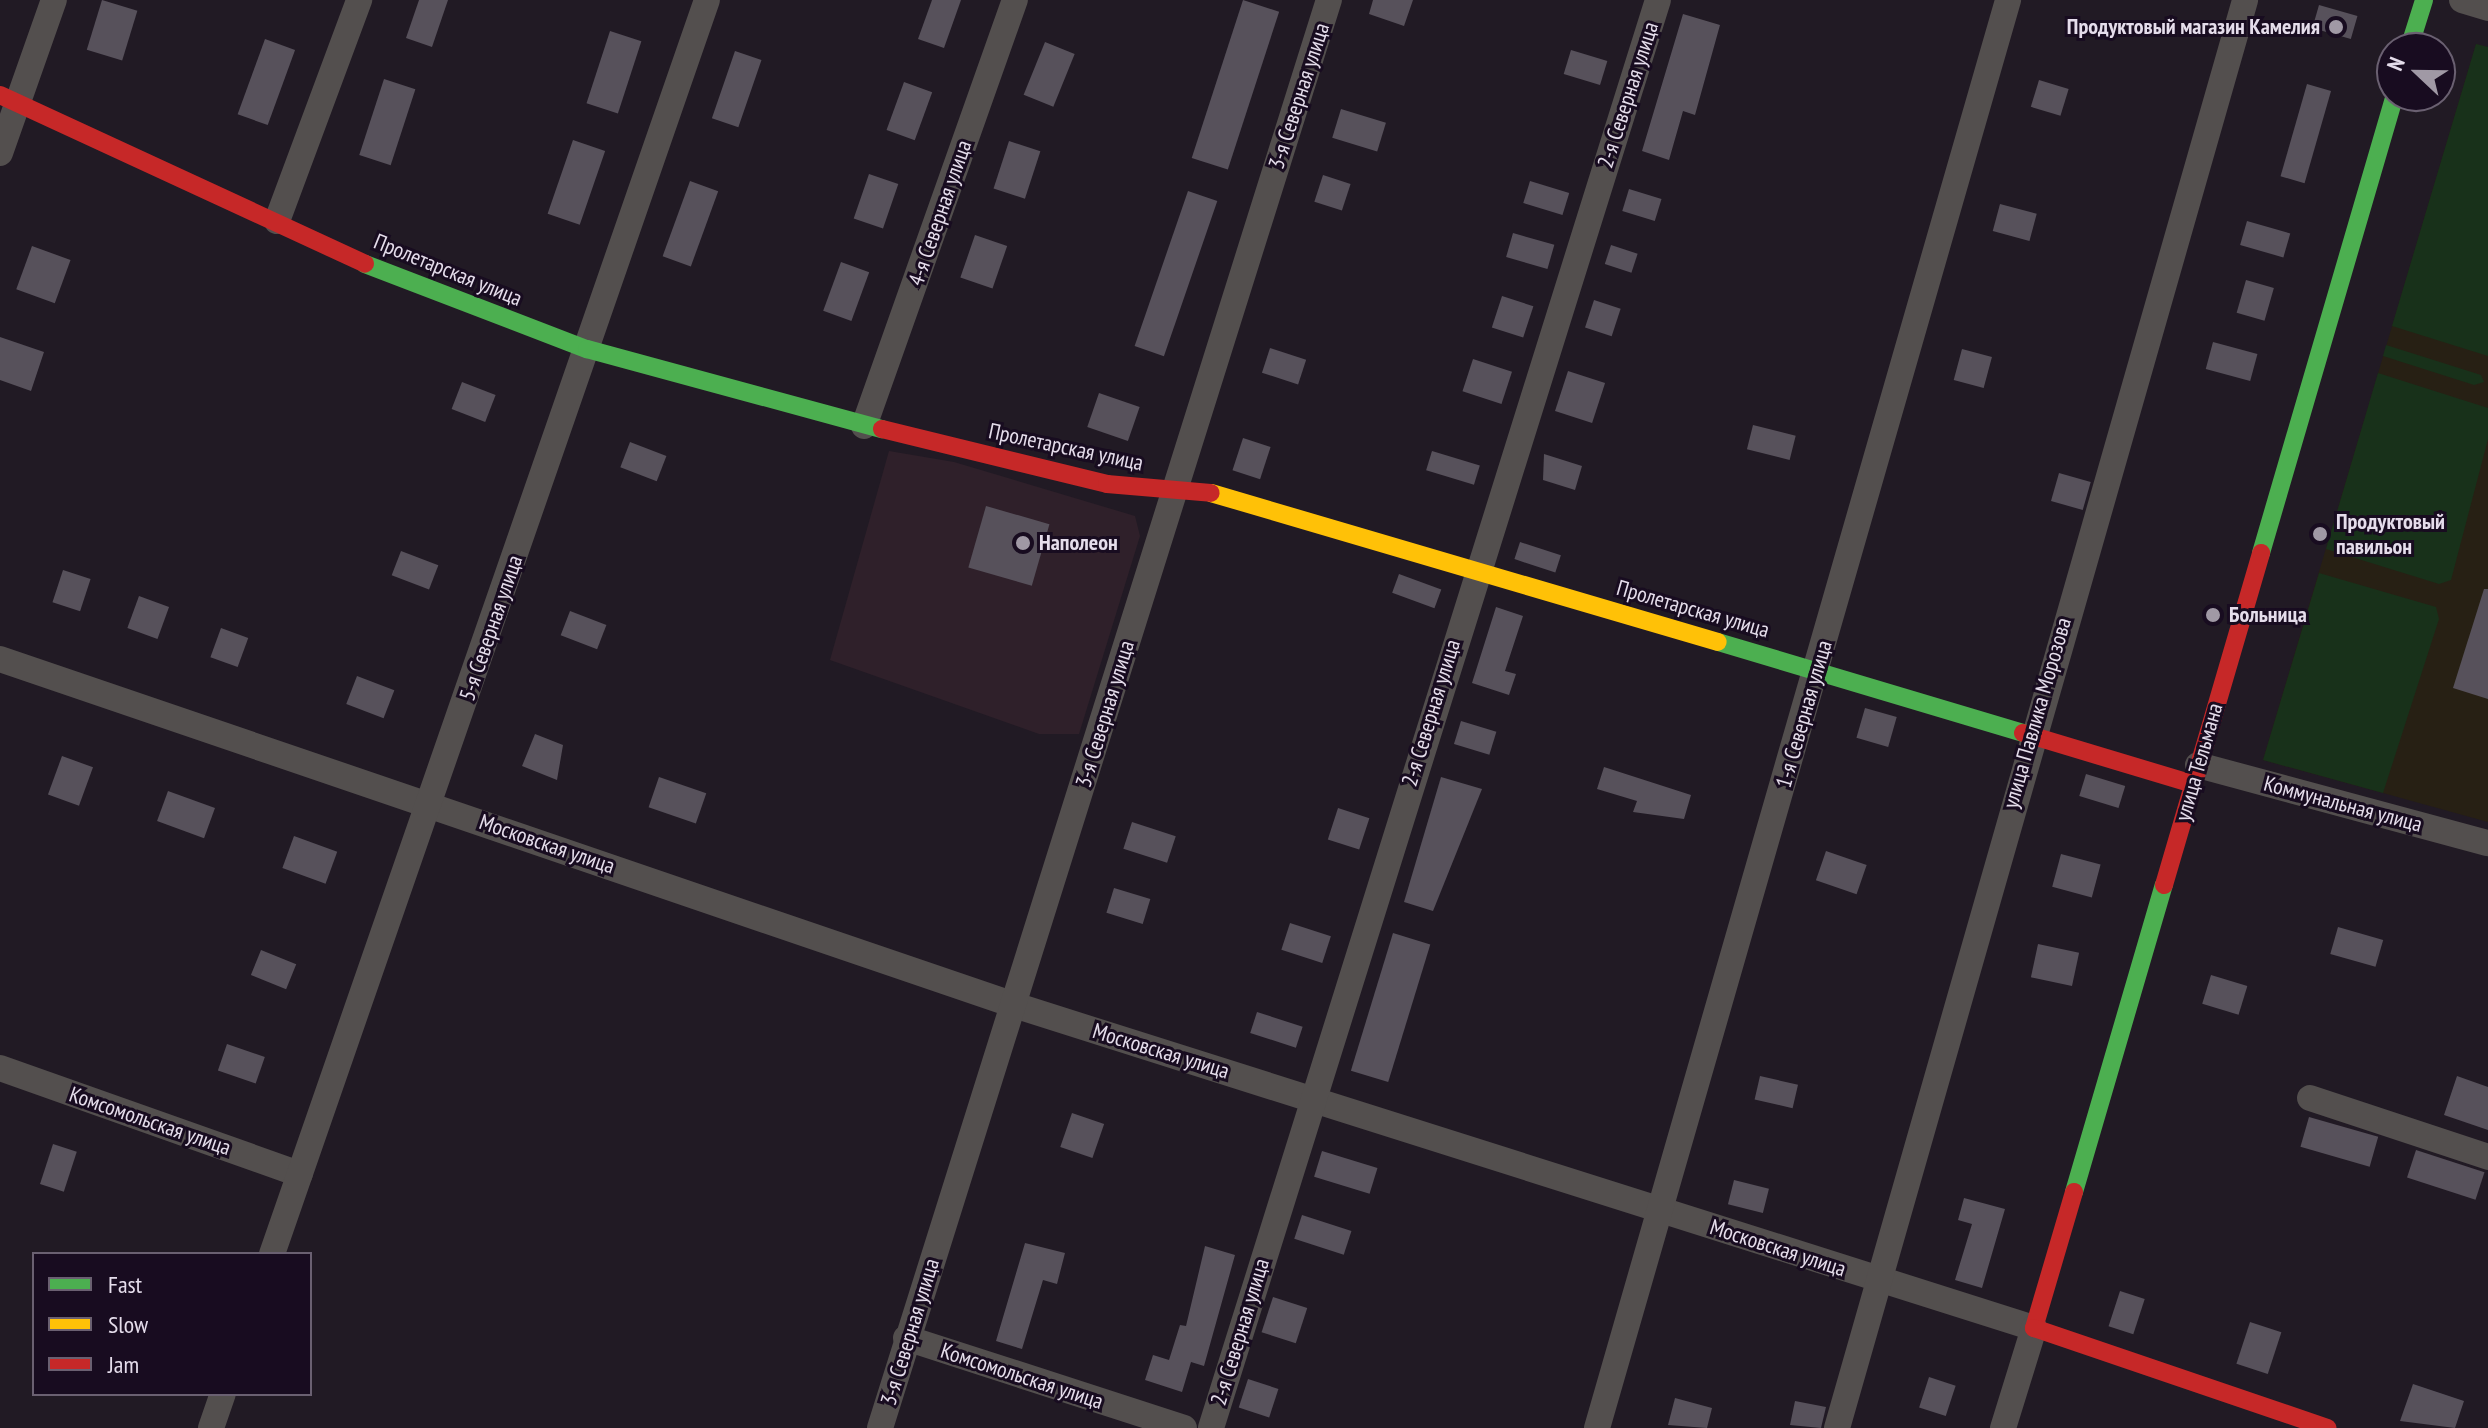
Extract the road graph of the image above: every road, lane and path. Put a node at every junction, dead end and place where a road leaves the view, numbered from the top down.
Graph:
1 (54, 0) edge
2 (359, 0) edge
3 (707, 0) edge
4 (1015, 0) edge
5 (1329, 0) edge
6 (1658, 0) edge
7 (2008, 0) edge
8 (2245, 0) edge
9 (2424, 0) edge
10 (2462, 0) edge
11 (2488, 8) edge
12 (2414, 32) edge
13 (9, 99) edge
14 (2390, 112) edge
15 (0, 153) edge
16 (277, 221) junction
17 (587, 349) junction
18 (864, 426) junction
19 (1174, 488) junction
20 (1474, 573) junction
21 (0, 659) edge
22 (1815, 676) junction
23 (2030, 733) junction
24 (2196, 775) junction
25 (431, 805) junction
26 (2488, 843) edge
27 (1017, 1006) junction
28 (0, 1068) edge
29 (1311, 1098) junction
30 (2310, 1098) dead end
31 (2488, 1157) edge
32 (300, 1174) junction
33 (1659, 1209) junction
34 (273, 1252) edge
35 (1878, 1281) junction
36 (2034, 1328) junction
37 (906, 1338) junction
38 (222, 1396) edge
39 (211, 1428) edge
40 (880, 1428) edge
41 (1184, 1428) edge
42 (1211, 1428) edge
43 (1597, 1428) edge
44 (1837, 1428) edge
45 (2003, 1428) edge
46 (2327, 1428) edge

1 - 13 street
2 - 16 street
3 - 17 street, 5-я Северная улица
4 - 18 street, 4-я Северная улица
5 - 19 street, 3-я Северная улица
6 - 20 street, 2-я Северная улица
7 - 22 street, 1-я Северная улица
8 - 23 street, улица Павлика Морозова
9 - 12 street
10 - 11 street
13 - 15 street
13 - 16 street, Пролетарская улица
14 - 24 street, улица Тельмана
16 - 17 street, Пролетарская улица
17 - 18 street, Пролетарская улица
17 - 25 street, 5-я Северная улица
18 - 19 street, Пролетарская улица
19 - 20 street, Пролетарская улица
19 - 27 street, 3-я Северная улица
20 - 22 street, Пролетарская улица
20 - 29 street, 2-я Северная улица
21 - 25 street, Московская улица
22 - 23 street, Пролетарская улица
22 - 33 street, 1-я Северная улица
23 - 24 street, Пролетарская улица
23 - 35 street, улица Павлика Морозова
24 - 26 street, Коммунальная улица
24 - 36 street, улица Тельмана
25 - 27 street, Московская улица
25 - 32 street, 5-я Северная улица
27 - 29 street, Московская улица
27 - 37 street, 3-я Северная улица
28 - 32 street, Комсомольская улица
29 - 33 street, Московская улица
29 - 42 street, 2-я Северная улица
30 - 31 street
32 - 34 street, 5-я Северная улица
33 - 35 street, Московская улица
33 - 43 street, 1-я Северная улица
35 - 36 street, Московская улица
35 - 44 street, улица Павлика Морозова
36 - 45 street, улица Тельмана
36 - 46 street, Московская улица
37 - 40 street, 3-я Северная улица
37 - 41 street, Комсомольская улица
38 - 39 street

